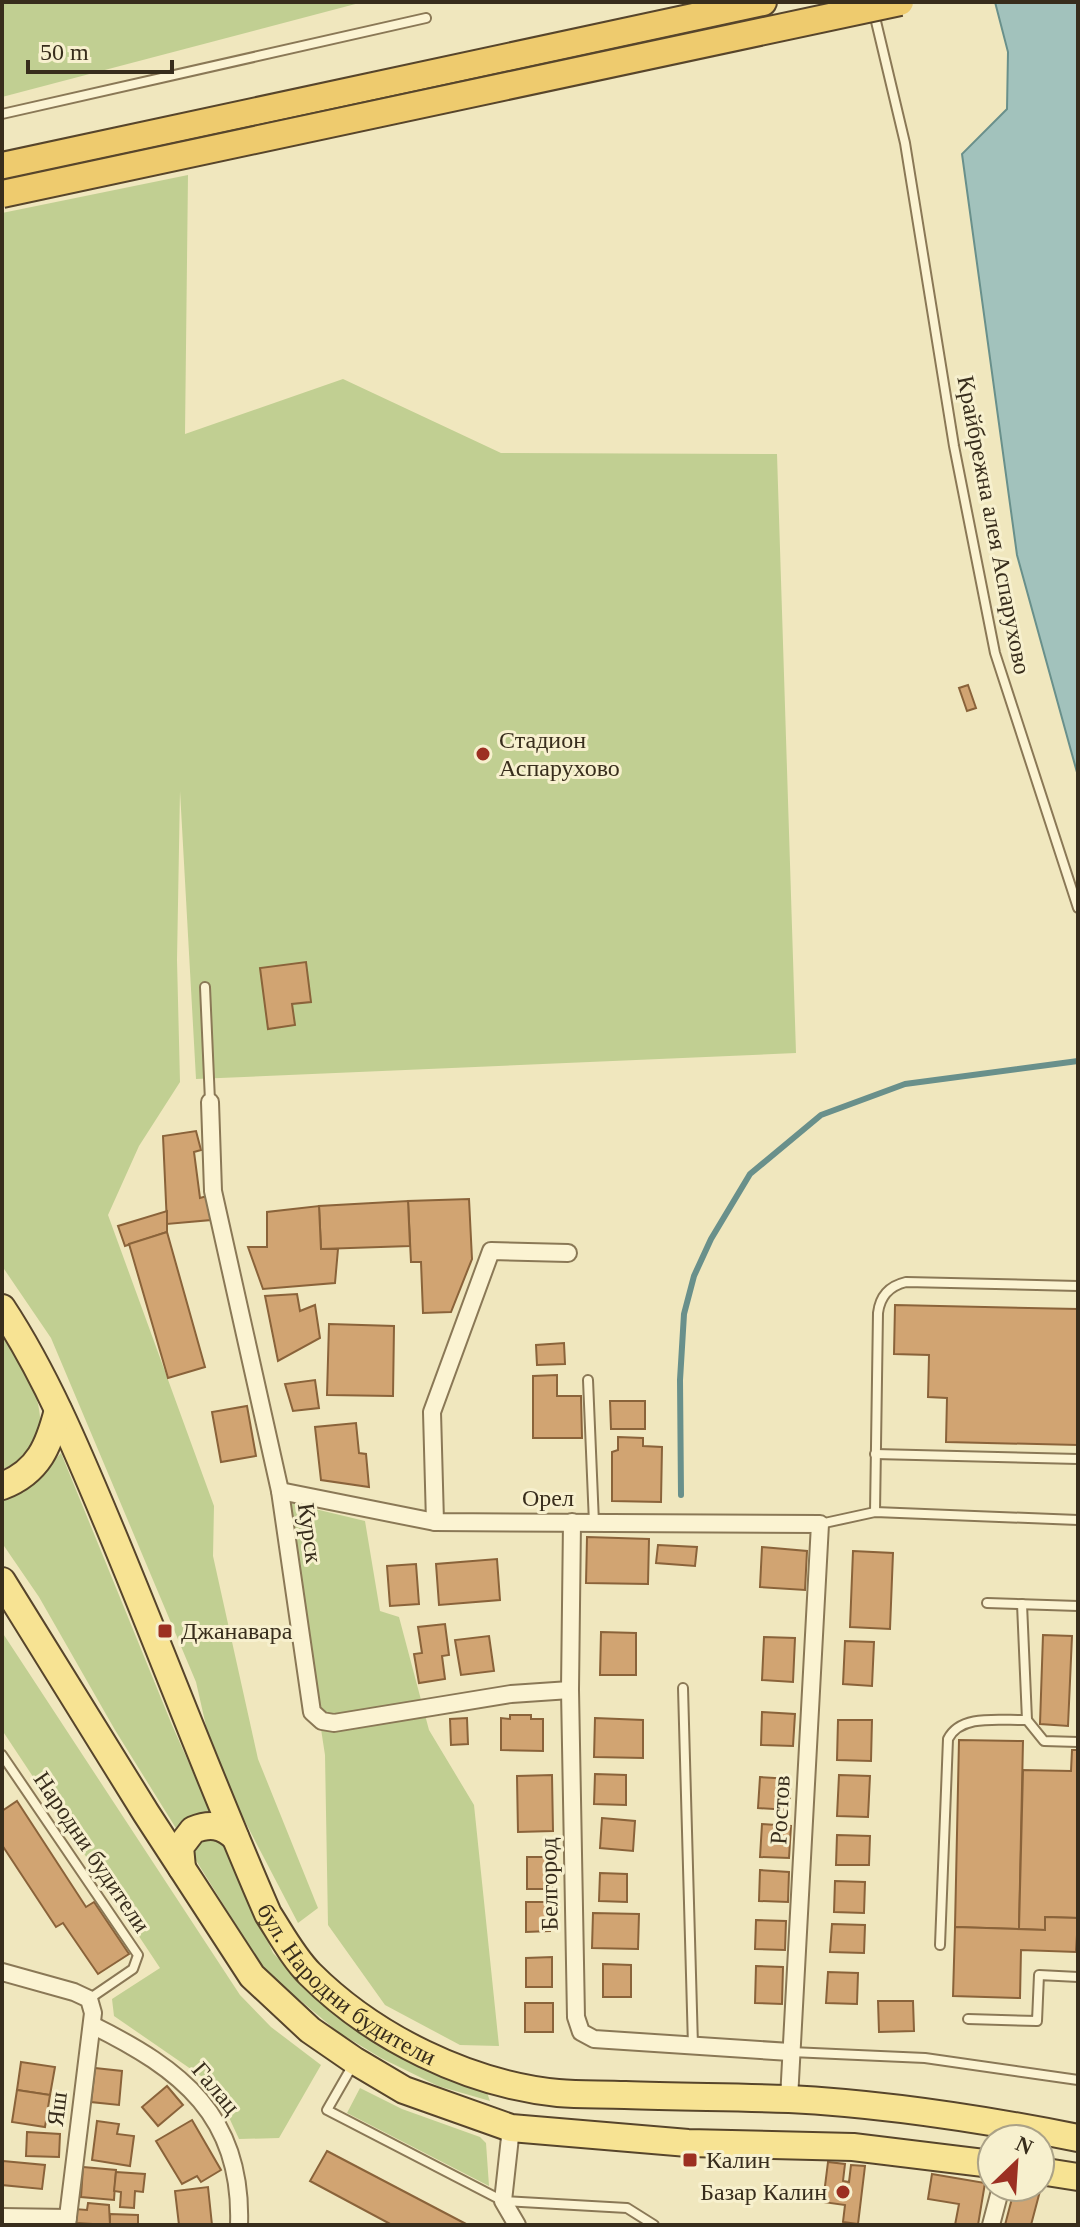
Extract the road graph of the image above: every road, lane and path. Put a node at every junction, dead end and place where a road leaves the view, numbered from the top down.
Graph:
1 (763, 2) edge
2 (872, 2) edge
3 (900, 2) edge
4 (426, 18) dead end
5 (2, 114) edge
6 (2, 166) edge
7 (2, 194) edge
8 (1078, 908) edge
9 (205, 987) dead end
10 (210, 1102) joint
11 (568, 1253) dead end
12 (1078, 1286) edge
13 (2, 1308) edge
14 (588, 1380) dead end
15 (58, 1410) junction
16 (875, 1454) junction
17 (1078, 1459) edge
18 (2, 1486) edge
19 (280, 1491) junction
20 (875, 1512) junction
21 (1078, 1520) edge
22 (435, 1522) junction
23 (572, 1522) junction
24 (594, 1523) junction
25 (820, 1524) junction
26 (2, 1581) edge
27 (987, 1603) dead end
28 (1022, 1604) junction
29 (1078, 1606) edge
30 (683, 1688) dead end
31 (570, 1690) junction
32 (1027, 1720) junction
33 (1078, 1742) edge
34 (2, 1755) edge
35 (235, 1837) junction
36 (182, 1868) junction
37 (940, 1945) dead end
38 (2, 1972) edge
39 (1078, 1977) edge
40 (89, 1999) junction
41 (968, 2019) dead end
42 (92, 2025) junction
43 (693, 2046) junction
44 (790, 2052) junction
45 (355, 2061) junction
46 (1078, 2080) edge
47 (789, 2099) junction
48 (511, 2128) junction
49 (1078, 2138) edge
50 (976, 2162) edge
51 (1056, 2174) edge
52 (1078, 2177) edge
53 (503, 2201) junction
54 (997, 2203) edge
55 (2, 2217) edge
56 (68, 2221) edge
57 (239, 2225) edge
58 (517, 2225) edge
59 (654, 2225) edge
60 (991, 2225) edge

1 - 6 highway
2 - 8 lane, Крайбрежна алея Аспарухово
3 - 7 highway, bridge
4 - 5 lane
9 - 10 lane
10 - 19 street, Курск
11 - 22 street
12 - 16 lane
13 - 15 main road, бул. Народни будители
14 - 24 lane
15 - 18 main road
15 - 35 main road, бул. Народни будители
16 - 17 lane
16 - 20 lane
19 - 22 street, Орел
19 - 31 street, Курск
20 - 21 lane
20 - 25 lane
22 - 23 street, Орел
23 - 24 street, Орел
23 - 31 street, Белгород
24 - 25 street, Орел
25 - 44 street, Ростов
26 - 36 main road, бул. Народни будители
27 - 28 lane
28 - 29 lane
28 - 32 lane
30 - 43 lane
31 - 43 street, Белгород
32 - 33 lane
32 - 37 lane
34 - 40 lane, Народни будители
35 - 36 main road
35 - 47 main road, бул. Народни будители
36 - 45 main road, бул. Народни будители
38 - 40 street
39 - 41 lane
40 - 42 street, Яш
42 - 56 street, Яш
42 - 57 street, Галац
43 - 44 street, Белгород
44 - 46 lane
44 - 47 street, Ростов
45 - 48 main road, бул. Народни будители
45 - 53 lane
47 - 49 main road, бул. Народни будители
48 - 50 main road, бул. Народни будители
48 - 53 street
51 - 52 main road
53 - 58 street
53 - 59 lane
54 - 60 street
55 - 56 street

